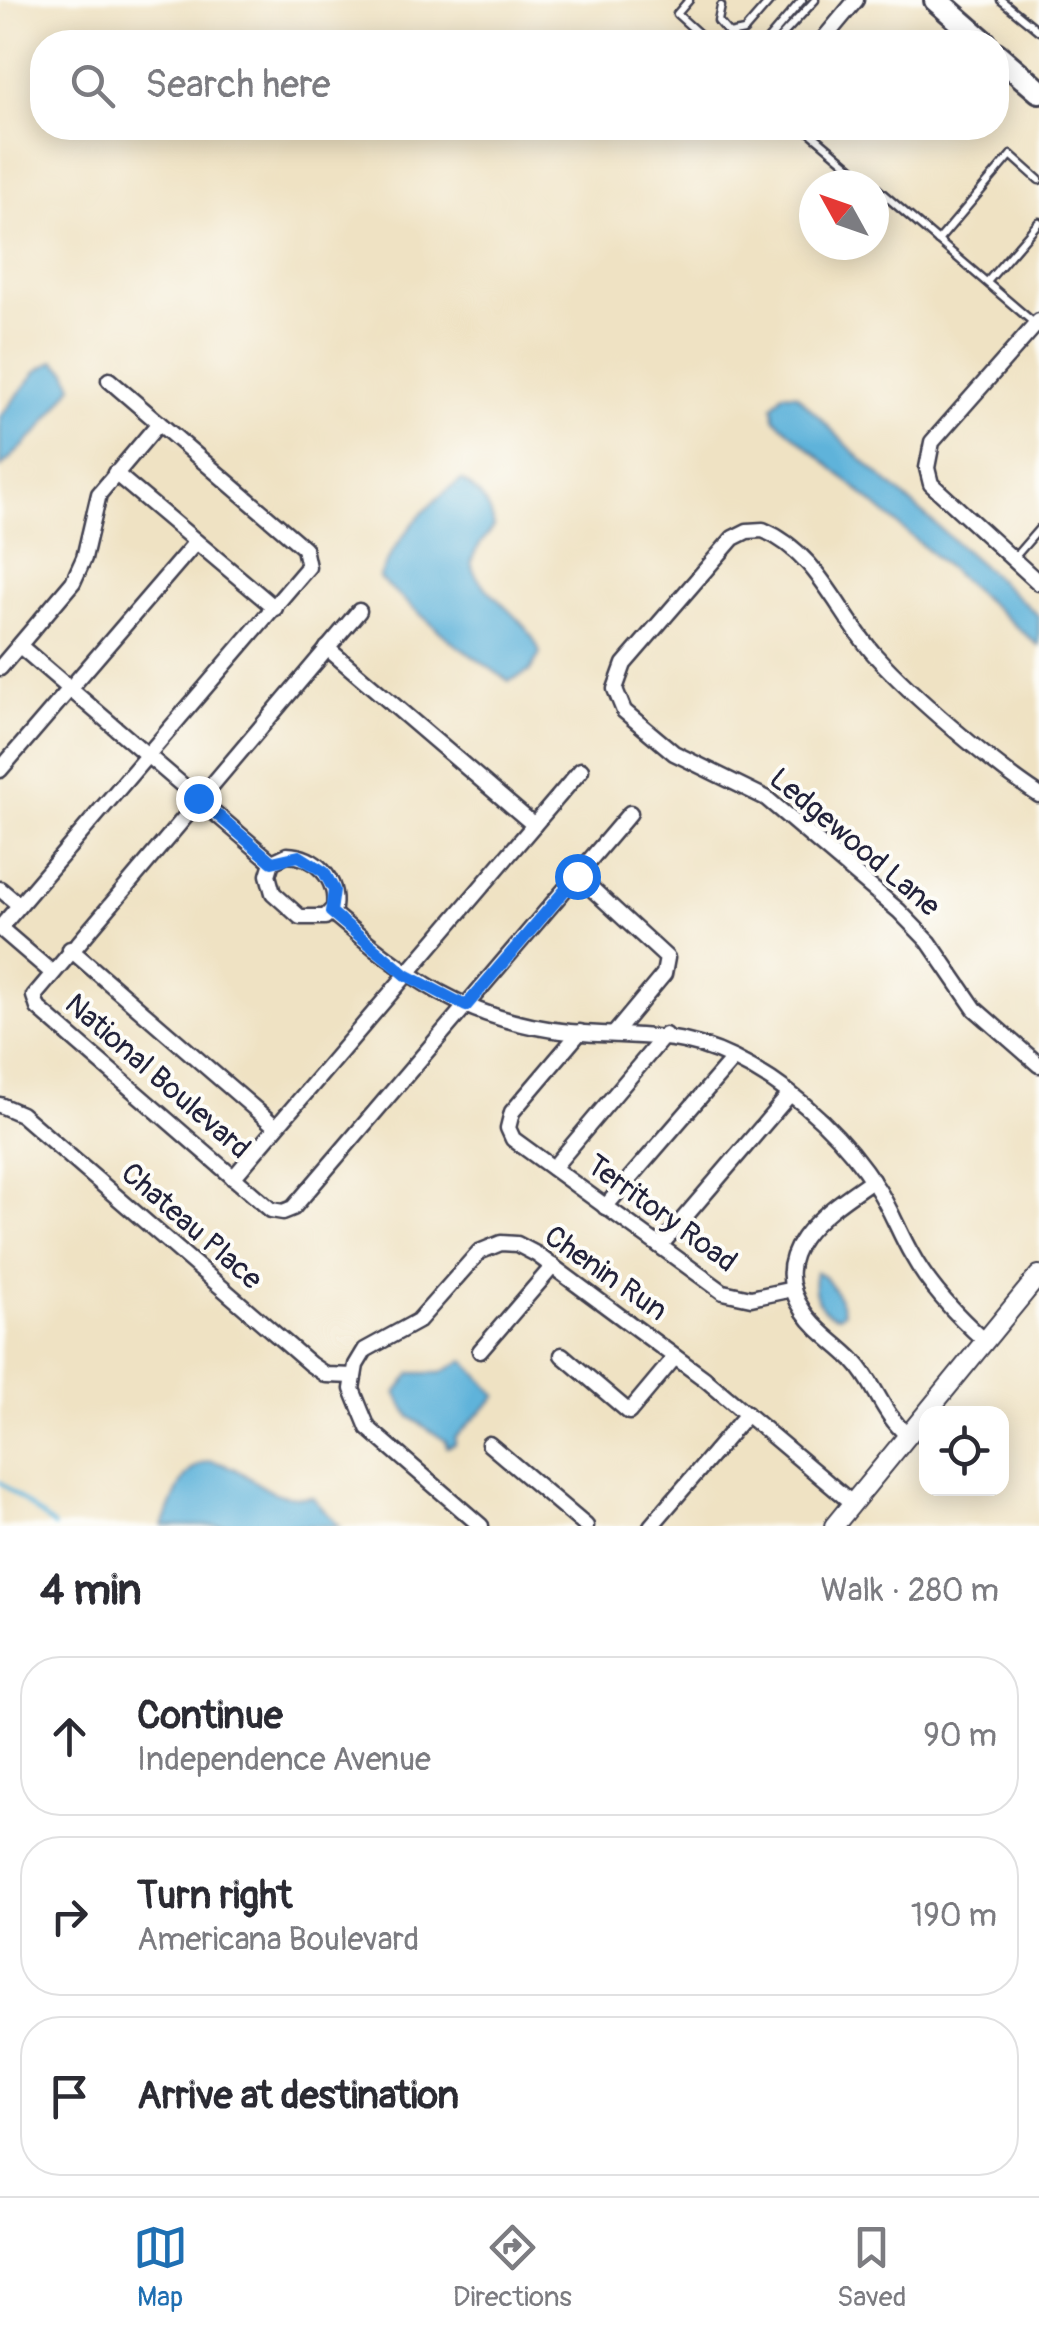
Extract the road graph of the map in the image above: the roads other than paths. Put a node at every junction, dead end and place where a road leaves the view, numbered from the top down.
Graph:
1 (689, 0) edge
2 (772, 0) edge
3 (802, 0) edge
4 (815, 0) edge
5 (856, 0) edge
6 (936, 0) edge
7 (1001, 0) edge
8 (721, 6) dead end
9 (694, 30) edge
10 (725, 30) edge
11 (745, 30) edge
12 (776, 30) edge
13 (787, 30) edge
14 (832, 30) edge
15 (970, 30) edge
16 (1039, 31) edge
17 (1009, 65) edge
18 (1039, 91) edge
19 (819, 140) edge
20 (854, 170) edge
21 (1039, 180) edge
22 (889, 200) edge
23 (1039, 222) edge
24 (938, 241) junction
25 (987, 282) junction
26 (1038, 324) edge
27 (109, 380) dead end
28 (159, 423) junction
29 (116, 473) junction
30 (1039, 529) edge
31 (196, 542) junction
32 (1012, 560) junction
33 (1039, 583) edge
34 (275, 608) junction
35 (358, 611) dead end
36 (20, 646) junction
37 (327, 648) junction
38 (0, 668) edge
39 (70, 689) junction
40 (148, 756) junction
41 (0, 770) edge
42 (581, 770) dead end
43 (1039, 795) edge
44 (198, 798) junction
45 (630, 813) dead end
46 (534, 825) junction
47 (272, 862) junction
48 (577, 876) junction
49 (0, 889) edge
50 (19, 906) junction
51 (331, 912) junction
52 (0, 928) edge
53 (70, 949) junction
54 (50, 971) junction
55 (406, 975) junction
56 (466, 1006) junction
57 (580, 1032) junction
58 (615, 1033) junction
59 (665, 1035) junction
60 (733, 1058) junction
61 (1039, 1065) edge
62 (790, 1094) junction
63 (0, 1105) edge
64 (276, 1127) junction
65 (552, 1168) junction
66 (233, 1178) junction
67 (872, 1180) junction
68 (606, 1207) junction
69 (660, 1246) junction
70 (553, 1266) junction
71 (1039, 1275) edge
72 (793, 1289) junction
73 (985, 1342) junction
74 (480, 1352) dead end
75 (562, 1356) dead end
76 (675, 1357) junction
77 (354, 1376) junction
78 (746, 1414) junction
79 (908, 1436) junction
80 (490, 1444) dead end
81 (853, 1504) junction
82 (481, 1526) edge
83 (586, 1526) edge
84 (650, 1526) edge
85 (834, 1526) edge

1 - 9 lane
2 - 11 lane
3 - 12 lane
4 - 13 lane
5 - 14 street
6 - 15 main road
7 - 16 lane
8 - 10 lane
17 - 18 main road
19 - 20 lane
21 - 24 lane
22 - 24 lane
23 - 25 lane
24 - 25 lane
25 - 26 lane
26 - 32 street
27 - 28 street
28 - 29 street
28 - 34 street
29 - 31 street
29 - 36 street
30 - 32 lane
31 - 34 street
31 - 39 street
32 - 33 street
34 - 40 street
35 - 37 street
36 - 38 street
36 - 39 street
37 - 44 street
37 - 46 street
39 - 40 street
39 - 41 street
40 - 44 street
40 - 50 street
42 - 46 street
43 - 61 street, Ledgewood Lane
44 - 47 street
44 - 53 street
45 - 48 street
46 - 55 street
47 - 51 street
47 - 51 street
48 - 56 street
48 - 58 street
49 - 50 street
50 - 52 street
51 - 55 street
52 - 54 street, National Boulevard
53 - 54 street
53 - 64 street
54 - 66 street, National Boulevard
55 - 56 street
55 - 64 street
56 - 57 street
56 - 66 street, National Boulevard
57 - 58 street
57 - 65 street, Territory Road
58 - 59 street
59 - 60 street
59 - 65 street
60 - 62 street
60 - 68 street
62 - 67 street
62 - 69 street
63 - 77 street, Chateau Place
64 - 66 street
65 - 68 street, Territory Road
67 - 72 street
67 - 73 street
68 - 69 street, Territory Road
69 - 72 street, Territory Road
70 - 74 street
70 - 76 street, Chenin Run
70 - 77 street, Chenin Run
71 - 73 street
72 - 79 street
73 - 79 street
75 - 76 street
76 - 78 street, Chenin Run
77 - 82 street
78 - 81 street, Chenin Run
78 - 84 street
79 - 81 street
80 - 83 street
81 - 85 street

